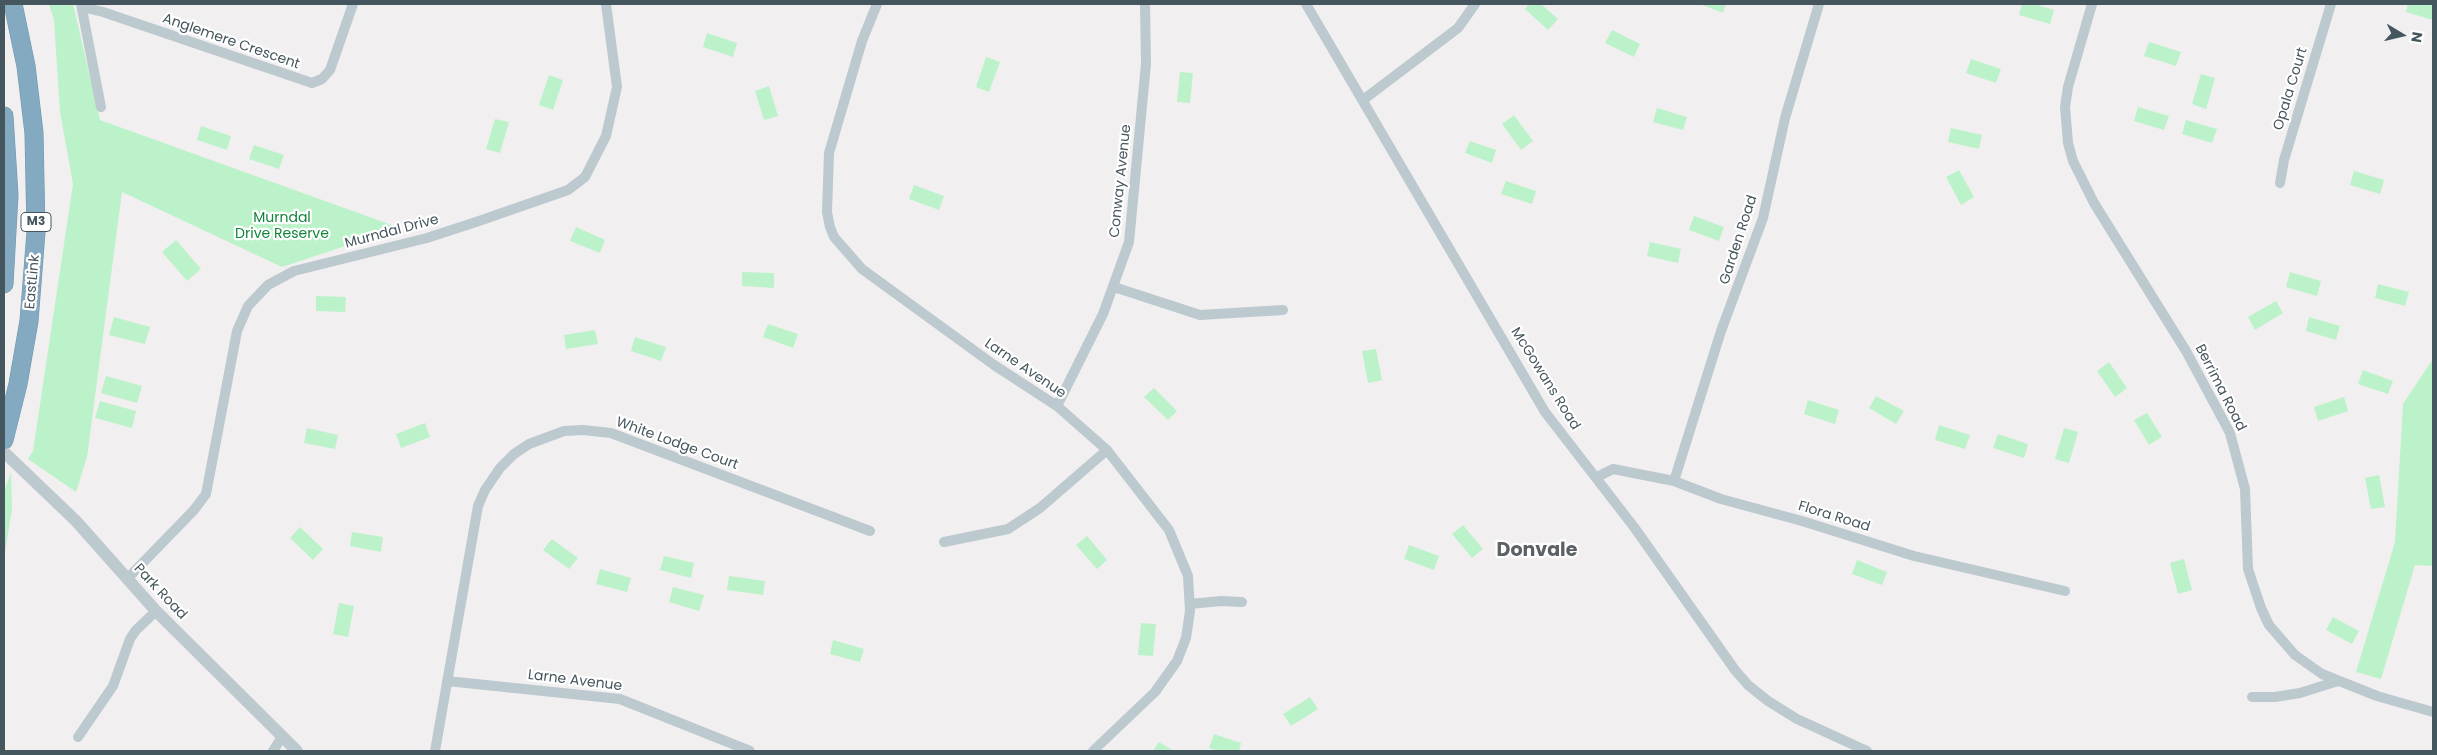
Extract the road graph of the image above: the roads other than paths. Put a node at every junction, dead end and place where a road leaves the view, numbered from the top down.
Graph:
1 (13, 4) edge
2 (353, 4) edge
3 (606, 4) edge
4 (877, 4) edge
5 (1146, 4) edge
6 (1306, 4) edge
7 (1475, 4) edge
8 (1819, 4) edge
9 (2092, 4) edge
10 (2331, 4) edge
11 (81, 6) edge
12 (1363, 100) junction
13 (101, 107) dead end
14 (4, 116) edge
15 (2280, 183) dead end
16 (4, 284) edge
17 (1114, 287) junction
18 (1283, 310) dead end
19 (1058, 406) junction
20 (4, 440) edge
21 (1107, 450) junction
22 (4, 452) edge
23 (1597, 477) junction
24 (1674, 481) junction
25 (870, 532) dead end
26 (944, 542) dead end
27 (127, 579) junction
28 (2065, 591) dead end
29 (1242, 602) dead end
30 (1190, 604) junction
31 (156, 611) junction
32 (447, 681) junction
33 (2338, 681) junction
34 (2252, 697) dead end
35 (2433, 712) edge
36 (78, 737) dead end
37 (282, 737) junction
38 (273, 751) edge
39 (296, 751) edge
40 (435, 751) edge
41 (750, 751) edge
42 (1093, 751) edge
43 (1867, 751) edge

1 - 20 highway, EastLink / M3
2 - 11 street, Anglemere Crescent
3 - 27 street, Murndal Drive
4 - 19 street, Larne Avenue
5 - 17 street, Conway Avenue
6 - 12 street, McGowans Road
7 - 12 street
8 - 24 street, Garden Road
9 - 33 street, Berrima Road
10 - 15 street, Opala Court
11 - 13 street
12 - 23 street, McGowans Road
14 - 16 highway, EastLink / M3
17 - 18 street
17 - 19 street, Conway Avenue
19 - 21 street, Larne Avenue
21 - 26 street
21 - 30 street, Larne Avenue
22 - 27 street, Park Road
23 - 24 street, Flora Road
23 - 43 street, McGowans Road
24 - 28 street, Flora Road
25 - 32 street, White Lodge Court
27 - 31 street, Park Road
29 - 30 street
30 - 42 street, Larne Avenue
31 - 36 street
31 - 37 street, Park Road
32 - 40 street, White Lodge Court
32 - 41 street, Larne Avenue
33 - 34 street
33 - 35 street, Berrima Road
37 - 38 street
37 - 39 street, Park Road

